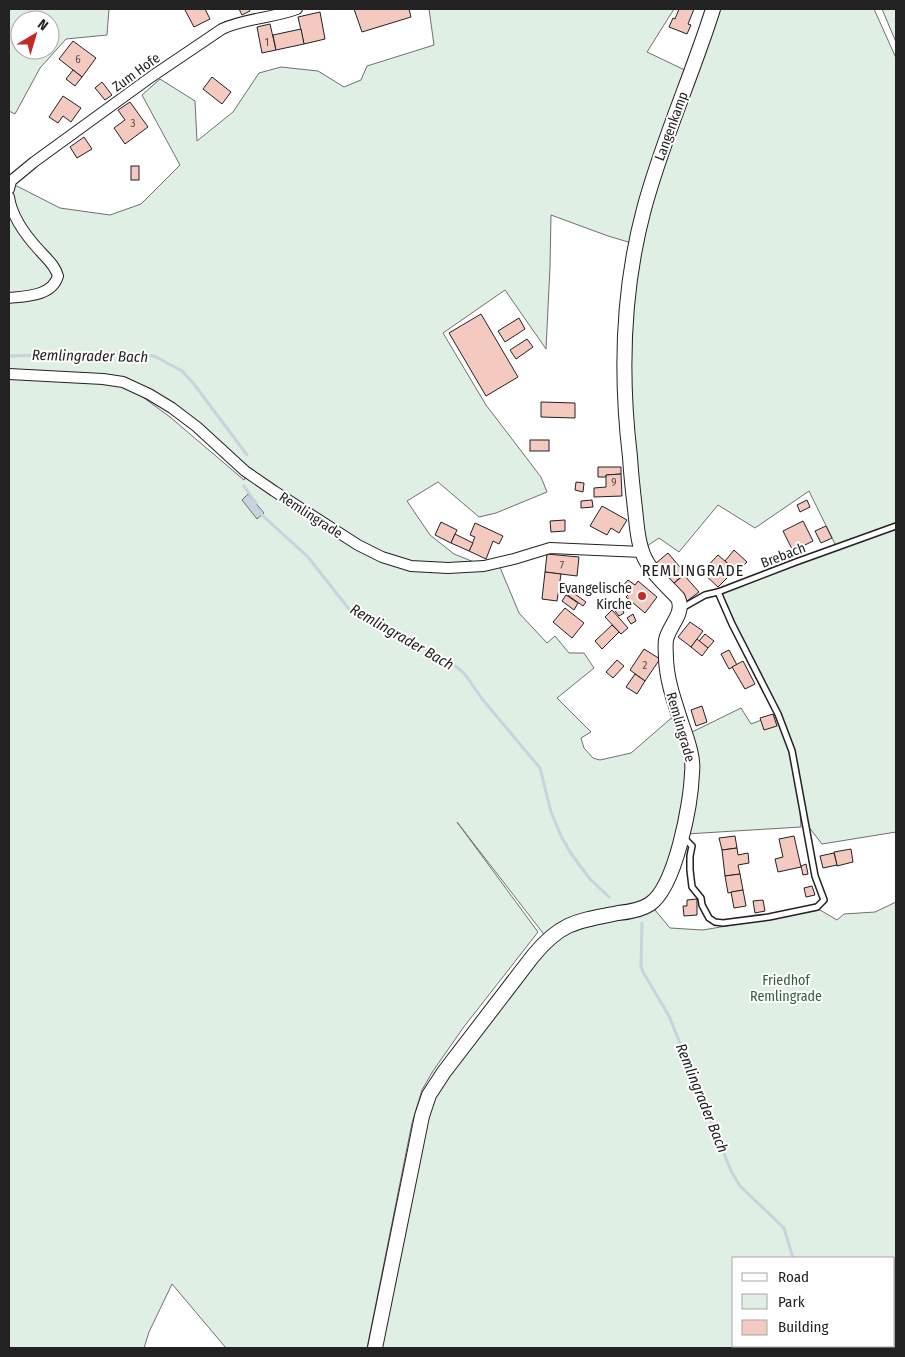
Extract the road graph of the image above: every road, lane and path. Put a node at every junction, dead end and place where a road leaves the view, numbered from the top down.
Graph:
1 (297, 9) edge
2 (712, 9) edge
3 (9, 189) edge
4 (9, 198) edge
5 (9, 298) edge
6 (9, 374) edge
7 (896, 526) edge
8 (642, 552) junction
9 (718, 592) junction
10 (680, 610) junction
11 (681, 839) junction
12 (375, 1348) edge

1 - 3 street, Zum Hofe
2 - 8 street, Langenkamp
4 - 5 street
6 - 8 street, Remlingrade
7 - 9 lane, Brebach
8 - 10 street
9 - 10 lane, Brebach
9 - 11 lane
10 - 11 street, Remlingrade
11 - 12 street, Remlingrade

